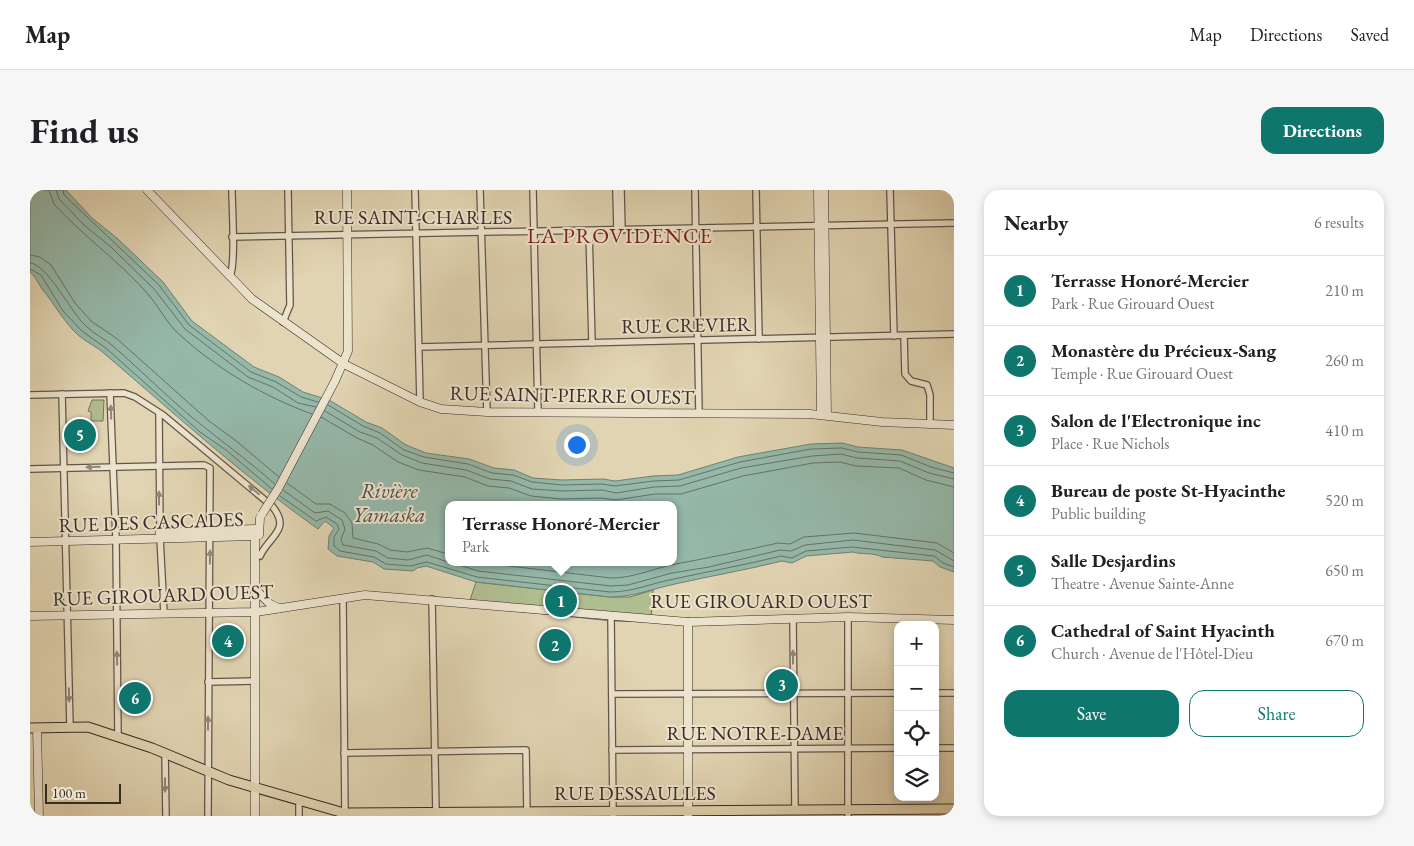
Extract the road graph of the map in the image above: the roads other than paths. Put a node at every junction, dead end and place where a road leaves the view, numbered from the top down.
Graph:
1 (147, 190) edge
2 (232, 190) edge
3 (288, 190) edge
4 (347, 190) edge
5 (415, 190) edge
6 (480, 190) edge
7 (533, 190) edge
8 (616, 190) edge
9 (621, 190) edge
10 (695, 190) edge
11 (756, 190) edge
12 (818, 190) edge
13 (824, 190) edge
14 (890, 190) edge
15 (954, 224) edge
16 (891, 225) junction
17 (822, 226) junction
18 (756, 228) junction
19 (696, 229) junction
20 (589, 231) junction
21 (619, 231) junction
22 (417, 232) junction
23 (533, 232) junction
24 (347, 234) junction
25 (481, 234) junction
26 (288, 235) junction
27 (232, 237) junction
28 (230, 276) junction
29 (283, 322) junction
30 (954, 334) edge
31 (894, 336) junction
32 (904, 336) junction
33 (823, 338) junction
34 (759, 339) junction
35 (698, 341) junction
36 (592, 343) junction
37 (536, 344) junction
38 (484, 346) junction
39 (419, 347) junction
40 (344, 364) junction
41 (110, 393) junction
42 (62, 394) junction
43 (30, 395) edge
44 (420, 402) junction
45 (487, 412) junction
46 (538, 412) junction
47 (699, 413) junction
48 (159, 414) junction
49 (824, 415) junction
50 (930, 423) junction
51 (954, 425) edge
52 (159, 465) junction
53 (113, 466) junction
54 (65, 468) junction
55 (30, 469) edge
56 (254, 530) junction
57 (210, 534) junction
58 (160, 535) junction
59 (116, 539) junction
60 (67, 541) junction
61 (30, 542) edge
62 (260, 556) junction
63 (259, 593) junction
64 (343, 598) junction
65 (432, 599) junction
66 (280, 608) junction
67 (256, 612) junction
68 (208, 613) junction
69 (117, 614) junction
70 (164, 614) junction
71 (68, 615) junction
72 (30, 616) edge
73 (611, 616) junction
74 (848, 617) junction
75 (793, 619) junction
76 (954, 620) edge
77 (688, 622) junction
78 (255, 681) junction
79 (208, 682) junction
80 (794, 693) junction
81 (848, 693) junction
82 (894, 693) edge
83 (939, 693) edge
84 (954, 693) edge
85 (612, 694) junction
86 (688, 694) junction
87 (70, 727) junction
88 (34, 728) edge
89 (118, 737) junction
90 (848, 748) junction
91 (894, 748) edge
92 (939, 748) edge
93 (954, 748) edge
94 (794, 749) junction
95 (612, 750) junction
96 (688, 750) junction
97 (434, 751) junction
98 (344, 752) junction
99 (165, 753) junction
100 (208, 771) junction
101 (254, 788) junction
102 (299, 799) junction
103 (954, 809) edge
104 (664, 810) junction
105 (713, 810) junction
106 (794, 811) junction
107 (613, 813) edge
108 (688, 813) edge
109 (848, 813) edge
110 (344, 814) edge
111 (436, 814) edge
112 (527, 814) edge
113 (39, 816) edge
114 (166, 816) edge
115 (208, 816) edge
116 (255, 816) edge
117 (299, 816) edge
118 (679, 816) edge
119 (703, 816) edge

1 - 28 street, RUE SAINT-PIERRE OUEST
2 - 27 street
3 - 26 street
4 - 24 street
5 - 22 street
6 - 25 street
7 - 23 street
8 - 21 street
9 - 21 street
10 - 19 street
11 - 18 street
12 - 17 street
13 - 17 street
14 - 16 street
15 - 16 street, RUE SAINT-CHARLES
16 - 17 street, RUE SAINT-CHARLES
16 - 31 street
17 - 18 street, RUE SAINT-CHARLES
17 - 33 street
18 - 19 street, RUE SAINT-CHARLES
18 - 34 street
19 - 21 street, RUE SAINT-CHARLES
19 - 35 street
20 - 21 street, RUE SAINT-CHARLES
20 - 23 street, RUE SAINT-CHARLES
20 - 36 street
22 - 24 street, RUE SAINT-CHARLES
22 - 25 street, RUE SAINT-CHARLES
22 - 39 street
23 - 25 street, RUE SAINT-CHARLES
23 - 37 street
24 - 26 street, RUE SAINT-CHARLES
24 - 40 street
25 - 38 street
26 - 27 street, RUE SAINT-CHARLES
26 - 29 street
27 - 28 street
28 - 29 street, RUE SAINT-PIERRE OUEST
29 - 40 street, RUE SAINT-PIERRE OUEST
30 - 32 street, RUE CREVIER
31 - 32 street, RUE CREVIER
31 - 33 street, RUE CREVIER
32 - 50 street
33 - 34 street, RUE CREVIER
33 - 49 street
34 - 35 street, RUE CREVIER
35 - 36 street, RUE CREVIER
35 - 47 street
36 - 37 street, RUE CREVIER
37 - 38 street, RUE CREVIER
37 - 46 street
38 - 39 street, RUE CREVIER
38 - 45 street
39 - 44 street
40 - 44 street, RUE SAINT-PIERRE OUEST
40 - 56 street, bridge
41 - 42 street
41 - 48 street
53 -> 41 street
42 - 43 street
42 - 54 street
44 - 45 street, RUE SAINT-PIERRE OUEST
45 - 46 street, RUE SAINT-PIERRE OUEST
46 - 47 street, RUE SAINT-PIERRE OUEST
47 - 49 street, RUE SAINT-PIERRE OUEST
48 - 52 street
62 -> 48 street
49 - 50 street, RUE SAINT-PIERRE OUEST
50 - 51 street, RUE SAINT-PIERRE OUEST
52 - 53 street
52 - 57 street
58 -> 52 street
53 -> 54 street
53 - 59 street
54 - 55 street
54 - 60 street
56 - 57 street, RUE DES CASCADES
56 - 62 street
56 - 67 street
57 - 58 street, RUE DES CASCADES
57 - 58 street, RUE DES CASCADES
68 -> 57 street
58 - 59 street, RUE DES CASCADES
58 - 70 street
59 - 60 street, RUE DES CASCADES
59 - 69 street
60 - 61 street, RUE DES CASCADES
60 - 71 street
62 - 63 street
63 - 66 street
63 - 67 street
64 - 65 street, RUE GIROUARD OUEST
64 - 66 street, RUE GIROUARD OUEST
64 - 98 street
65 - 73 street, RUE GIROUARD OUEST
65 - 97 street
66 - 67 street, RUE GIROUARD OUEST
67 - 68 street, RUE GIROUARD OUEST
67 - 78 street
68 - 70 street, RUE GIROUARD OUEST
68 - 79 street
69 - 70 street, RUE GIROUARD OUEST
69 - 71 street, RUE GIROUARD OUEST
89 -> 69 street
71 - 72 street, RUE GIROUARD OUEST
71 -> 87 street
73 - 77 street, RUE GIROUARD OUEST
73 - 85 street
74 - 75 street, RUE GIROUARD OUEST
74 - 76 street, RUE GIROUARD OUEST
74 - 81 street
75 - 77 street, RUE GIROUARD OUEST
80 -> 75 street
77 - 86 street
78 - 79 street
78 - 101 street
100 -> 79 street
80 - 81 street
80 - 86 street
80 - 94 street
81 - 82 street
81 - 90 street
83 - 84 street
85 - 86 street
85 - 95 street
86 - 96 street
87 - 88 main road, RUE DESSAULLES
87 - 89 main road, RUE DESSAULLES
88 - 113 street
89 - 99 main road, RUE DESSAULLES
90 - 91 street, RUE NOTRE-DAME
90 - 94 street, RUE NOTRE-DAME
90 - 109 street
92 - 93 street
94 - 96 street, RUE NOTRE-DAME
94 - 106 street
95 - 96 street, RUE NOTRE-DAME
95 - 107 street
96 - 108 street
97 - 98 street
97 - 111 street
97 - 112 street
98 - 110 street
99 - 100 main road, RUE DESSAULLES
99 -> 114 street
100 - 101 main road, RUE DESSAULLES
100 - 115 street
101 - 102 main road, RUE DESSAULLES
101 - 116 street
102 - 110 main road, RUE DESSAULLES
102 - 117 street
103 - 109 main road, RUE DESSAULLES
104 - 107 main road, RUE DESSAULLES
104 - 108 main road, RUE DESSAULLES
104 - 118 main road
105 - 106 main road, RUE DESSAULLES
105 - 108 main road, RUE DESSAULLES
105 - 119 main road
106 - 109 main road, RUE DESSAULLES
107 - 112 main road, RUE DESSAULLES
110 - 111 main road, RUE DESSAULLES
111 - 112 main road, RUE DESSAULLES

